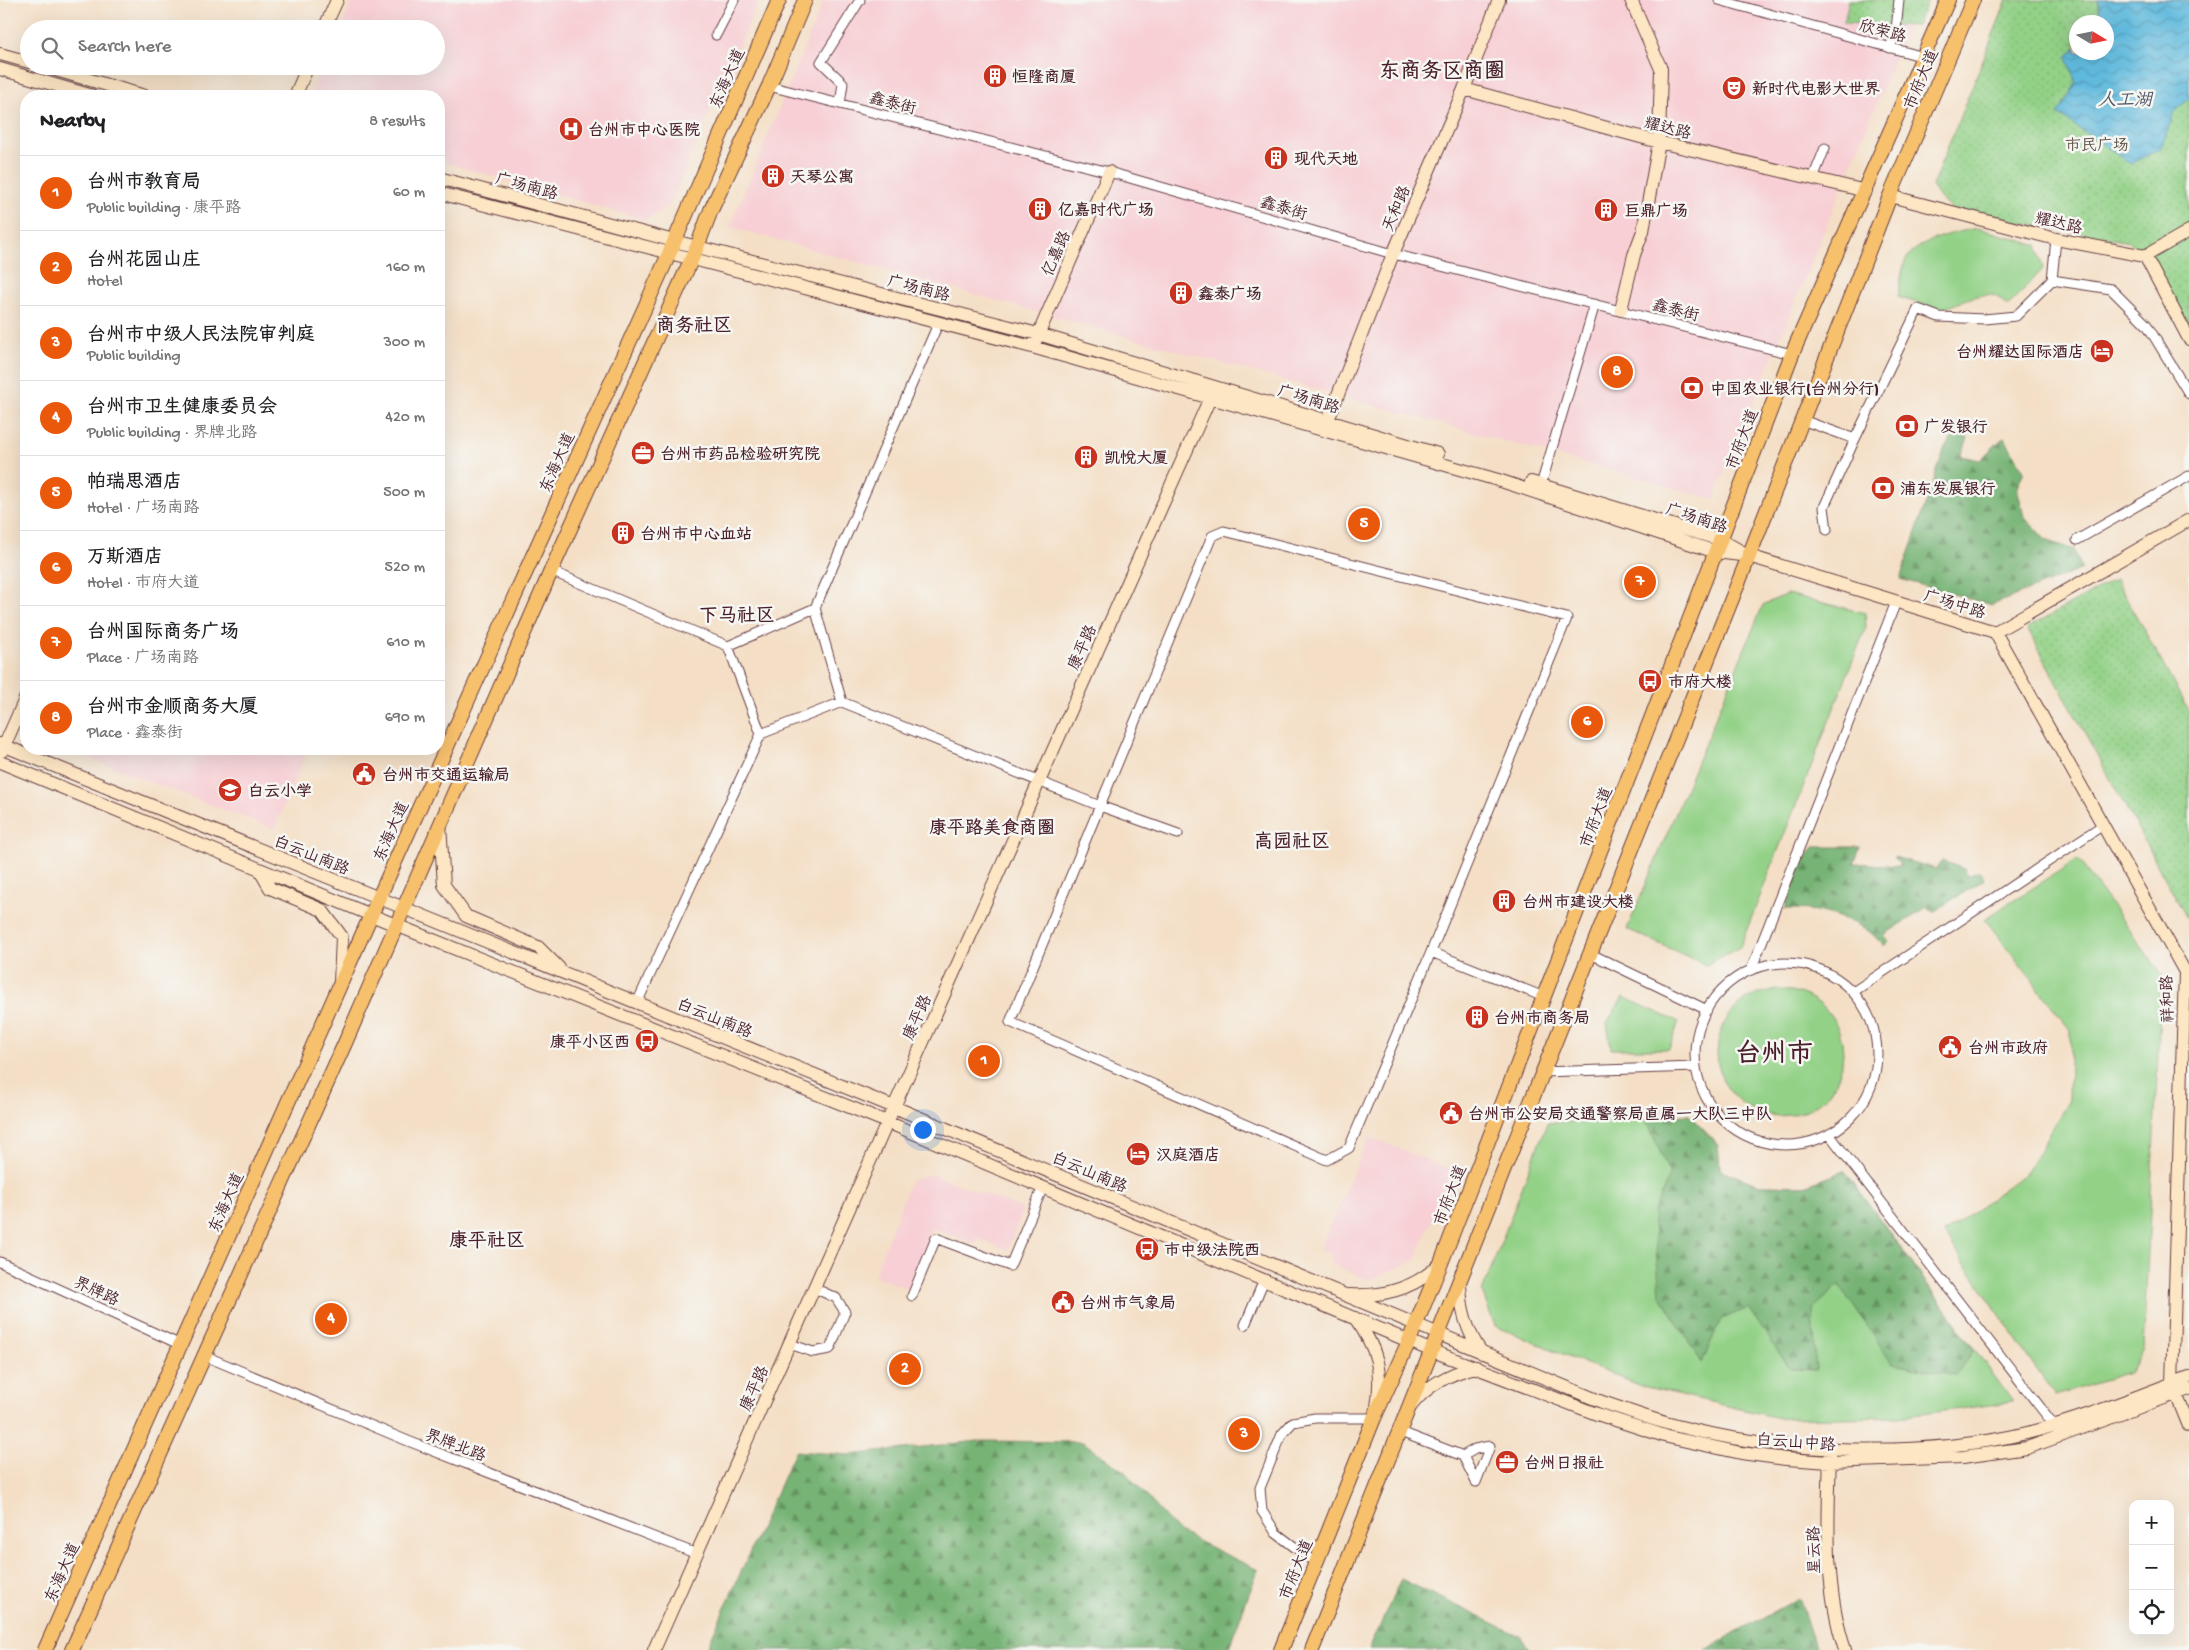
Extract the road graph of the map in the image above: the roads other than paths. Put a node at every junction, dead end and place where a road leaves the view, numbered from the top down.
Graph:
1 (337, 0) edge
2 (734, 0) edge
3 (778, 0) edge
4 (805, 0) edge
5 (860, 0) edge
6 (1499, 0) edge
7 (1631, 0) edge
8 (1719, 0) edge
9 (1899, 0) edge
10 (1948, 0) edge
11 (1973, 0) edge
12 (328, 20) edge
13 (716, 35) dead end
14 (1890, 48) junction
15 (0, 54) edge
16 (1924, 57) junction
17 (20, 60) edge
18 (0, 69) edge
19 (20, 75) edge
20 (21, 75) edge
21 (73, 75) edge
22 (304, 75) edge
23 (769, 86) junction
24 (1464, 89) junction
25 (72, 90) edge
26 (125, 90) edge
27 (298, 90) edge
28 (840, 104) junction
29 (1659, 142) junction
30 (1825, 148) dead end
31 (1108, 172) junction
32 (1813, 178) junction
33 (445, 180) edge
34 (1866, 190) junction
35 (445, 194) edge
36 (1890, 196) junction
37 (2189, 231) edge
38 (2056, 239) junction
39 (671, 248) junction
40 (694, 253) junction
41 (1393, 254) junction
42 (2145, 256) junction
43 (2052, 280) junction
44 (1594, 304) junction
45 (1621, 310) junction
46 (938, 324) junction
47 (1038, 334) junction
48 (2189, 338) edge
49 (1032, 347) junction
50 (1792, 354) junction
51 (2189, 394) edge
52 (1210, 398) junction
53 (1802, 420) junction
54 (1326, 425) junction
55 (1855, 439) junction
56 (2189, 476) edge
57 (1541, 485) junction
58 (2189, 520) edge
59 (1827, 530) dead end
60 (2077, 540) dead end
61 (1719, 546) junction
62 (1749, 556) junction
63 (551, 571) junction
64 (1896, 602) junction
65 (815, 608) junction
66 (1995, 632) junction
67 (728, 646) junction
68 (842, 702) junction
69 (20, 709) edge
70 (761, 734) junction
71 (1, 748) edge
72 (445, 751) edge
73 (443, 755) edge
74 (0, 762) edge
75 (1039, 781) junction
76 (1100, 806) junction
77 (440, 824) junction
78 (2103, 825) junction
79 (1178, 834) dead end
80 (259, 869) junction
81 (379, 898) junction
82 (404, 908) junction
83 (371, 915) junction
84 (397, 925) junction
85 (1431, 952) junction
86 (1589, 954) junction
87 (1751, 970) junction
88 (2187, 971) edge
89 (564, 973) junction
90 (339, 988) junction
91 (1852, 992) junction
92 (1544, 996) junction
93 (637, 1002) junction
94 (1707, 1010) junction
95 (1696, 1067) junction
96 (1541, 1072) junction
97 (894, 1107) junction
98 (887, 1122) junction
99 (1829, 1134) junction
100 (1043, 1188) junction
101 (0, 1262) edge
102 (1441, 1263) junction
103 (1460, 1274) junction
104 (1264, 1280) junction
105 (814, 1288) junction
106 (1340, 1294) junction
107 (912, 1296) dead end
108 (1355, 1318) junction
109 (1244, 1326) dead end
110 (1416, 1326) junction
111 (1436, 1334) junction
112 (1409, 1341) junction
113 (790, 1344) junction
114 (181, 1345) junction
115 (1430, 1350) junction
116 (1482, 1353) junction
117 (205, 1356) junction
118 (1476, 1367) junction
119 (2189, 1377) edge
120 (2174, 1389) junction
121 (2189, 1389) edge
122 (1406, 1412) junction
123 (1375, 1416) junction
124 (2054, 1425) junction
125 (2189, 1426) edge
126 (1398, 1431) junction
127 (1830, 1448) junction
128 (1463, 1456) dead end
129 (1830, 1462) junction
130 (697, 1554) junction
131 (1317, 1564) junction
132 (45, 1650) edge
133 (72, 1650) edge
134 (654, 1650) edge
135 (1281, 1650) edge
136 (1312, 1650) edge
137 (1845, 1650) edge

1 - 12 main road
2 - 13 street
3 - 39 main road, 东海大道
4 - 23 main road
5 - 28 street
6 - 24 main road, 天和路
7 - 29 main road
8 - 14 street, 欣荣路
9 - 14 street
10 - 16 main road, 市府大道
11 - 36 main road, 市府大道
14 - 16 street, 欣荣路
15 - 17 main road
16 - 34 main road, 市府大道
18 - 19 main road
20 - 25 main road
21 - 26 main road
22 - 27 main road
23 - 28 street, 鑫泰街
23 - 40 main road
24 - 29 main road, 耀达路
24 - 41 main road, 天和路
28 - 31 street, 鑫泰街
29 - 32 main road, 耀达路
29 - 45 main road
30 - 32 street
31 - 41 street, 鑫泰街
31 - 47 main road, 亿嘉路
32 - 34 main road, 耀达路
33 - 39 main road, 广场南路
34 - 50 main road, 市府大道
35 - 39 main road, 广场南路
36 - 38 main road, 耀达路
36 - 53 main road, 市府大道
37 - 42 main road
38 - 42 main road, 耀达路
38 - 43 street
39 - 40 main road, 广场南路
39 - 72 main road, 东海大道
40 - 46 main road, 广场南路
40 - 47 main road, 广场南路
40 - 63 main road
41 - 44 street, 鑫泰街
41 - 54 main road, 天和路
42 - 48 main road
43 - 51 street
43 - 55 street
44 - 45 street, 鑫泰街
44 - 57 street
45 - 50 street, 鑫泰街
46 - 49 main road, 广场南路
46 - 65 street
47 - 49 main road, 亿嘉路
47 - 54 main road, 广场南路
49 - 52 main road, 广场南路
50 - 61 main road, 市府大道
52 - 54 main road, 广场南路
52 - 75 main road, 康平路
53 - 55 street
53 - 62 main road, 市府大道
54 - 57 main road, 广场南路
54 - 61 main road, 广场南路
55 - 59 street
56 - 60 street
57 - 61 main road, 广场南路
58 - 66 main road, 广场中路
61 - 62 main road, 广场南路
61 - 92 main road, 市府大道
62 - 64 main road, 广场中路
62 - 86 main road, 市府大道
63 - 67 street
63 - 77 main road
64 - 66 main road, 广场中路
64 - 87 street
65 - 67 street
65 - 68 street
66 - 78 main road, 祥和路
67 - 70 street
68 - 70 street
68 - 75 street
69 - 71 main road
70 - 93 street
71 - 81 main road, 白云山南路
73 - 81 main road, 东海大道
74 - 80 main road, 白云山南路
75 - 76 street
75 - 97 main road, 康平路
76 - 79 street
76 - 85 street
76 - 85 street
77 - 82 main road
77 - 89 main road
78 - 88 main road, 祥和路
78 - 91 street
80 - 83 main road, 白云山南路
80 - 90 main road
81 - 82 main road, 白云山南路
81 - 83 main road, 东海大道
82 - 84 main road
82 - 89 main road, 白云山南路
83 - 84 main road, 白云山南路
83 - 90 main road, 东海大道
84 - 98 main road, 白云山南路
84 - 117 main road
85 - 92 street
86 - 94 street
86 - 96 main road, 市府大道
87 - 91 street
87 - 94 street
88 - 120 main road, 祥和路
89 - 93 main road, 白云山南路
90 - 114 main road, 东海大道
91 - 99 street
92 - 102 main road, 市府大道
93 - 97 main road, 白云山南路
94 - 95 street
95 - 96 street
95 - 99 street
96 - 103 main road, 市府大道
97 - 98 main road, 康平路
97 - 106 main road, 白云山南路
98 - 100 main road, 白云山南路
98 - 105 main road, 康平路
99 - 124 street
100 - 104 main road, 白云山南路
100 - 107 street
101 - 114 street, 界牌路
102 - 106 main road
102 - 110 main road, 市府大道
103 - 111 main road, 市府大道
103 - 116 main road
104 - 108 main road, 白云山南路
104 - 109 street
105 - 113 main road, 康平路
105 - 113 street
106 - 110 main road, 白云山南路
108 - 112 main road, 白云山南路
108 - 123 main road
110 - 111 main road, 白云山中路
110 - 112 main road, 市府大道
111 - 115 main road, 市府大道
111 - 116 main road, 白云山中路
112 - 115 main road, 白云山中路
112 - 123 main road, 市府大道
113 - 130 main road, 康平路
114 - 132 main road, 东海大道
115 - 118 main road, 白云山中路
115 - 122 main road, 市府大道
116 - 127 main road, 白云山中路
117 - 130 street, 界牌北路
117 - 133 main road
118 - 122 main road
118 - 129 main road, 白云山中路
119 - 120 main road, 白云山中路
120 - 121 main road, 白云山中路
120 - 124 main road, 白云山中路
120 - 125 main road
120 - 129 main road, 白云山中路
122 - 126 main road, 市府大道
123 - 131 main road, 市府大道
123 - 131 street
124 - 127 main road, 白云山中路
126 - 128 street
126 - 136 main road, 市府大道
127 - 129 main road, 星云路
129 - 137 main road, 星云路
130 - 134 main road, 康平路
131 - 135 main road, 市府大道

